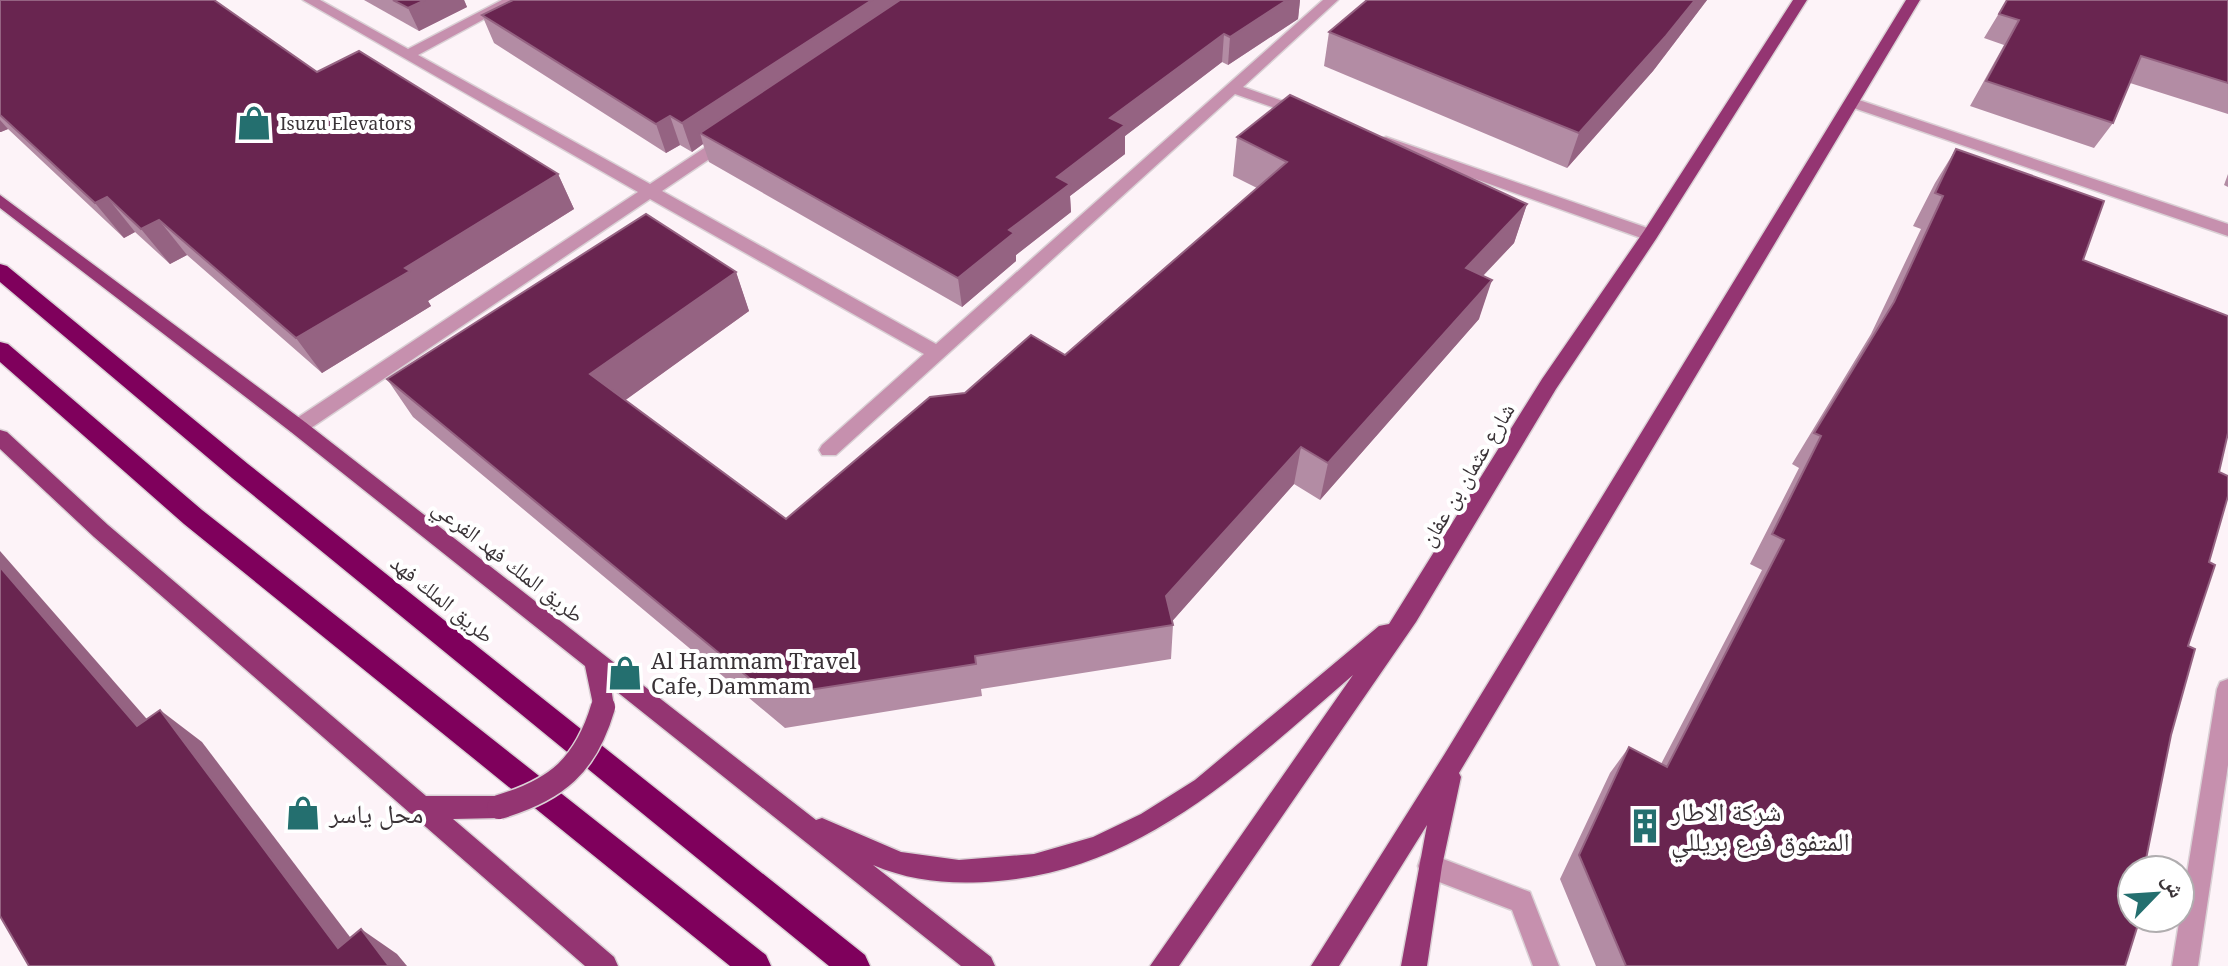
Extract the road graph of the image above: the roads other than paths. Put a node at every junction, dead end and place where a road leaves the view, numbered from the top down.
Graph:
1 (310, 0) edge
2 (512, 0) edge
3 (1331, 0) edge
4 (1800, 0) edge
5 (1913, 0) edge
6 (407, 55) junction
7 (1233, 88) junction
8 (1853, 103) junction
9 (1322, 120) edge
10 (740, 131) edge
11 (1367, 135) edge
12 (651, 192) junction
13 (0, 200) edge
14 (2228, 230) edge
15 (1650, 235) junction
16 (0, 271) edge
17 (0, 350) edge
18 (937, 353) junction
19 (298, 427) junction
20 (0, 437) edge
21 (829, 450) dead end
22 (1408, 615) junction
23 (595, 662) junction
24 (2228, 689) edge
25 (1452, 763) junction
26 (421, 808) junction
27 (796, 819) junction
28 (1430, 866) junction
29 (605, 966) edge
30 (755, 966) edge
31 (854, 966) edge
32 (982, 966) edge
33 (1163, 966) edge
34 (1324, 966) edge
35 (1414, 966) edge
36 (1546, 966) edge
37 (2185, 966) edge

1 - 6 street
2 - 6 street
3 - 7 street
4 - 15 main road, شارع عثمان بن عفان
5 - 8 main road
6 - 12 street
7 - 9 street
7 - 18 street
8 - 14 street
8 - 25 main road
10 - 12 street
11 - 15 street
12 - 18 street
12 - 19 street
13 - 19 main road, طريق الملك فهد الفرعي
15 - 22 main road, شارع عثمان بن عفان
16 - 31 highway, طريق الملك فهد
17 - 30 highway
18 - 21 street
19 - 23 main road, طريق الملك فهد الفرعي
20 - 26 main road
22 - 27 main road
22 - 33 main road, شارع عثمان بن عفان
23 - 26 main road, bridge
23 - 27 main road, طريق الملك فهد الفرعي
24 - 37 street
25 - 28 main road
25 - 34 main road
26 - 29 main road
27 - 32 main road, طريق الملك فهد الفرعي
28 - 35 main road
28 - 36 street

